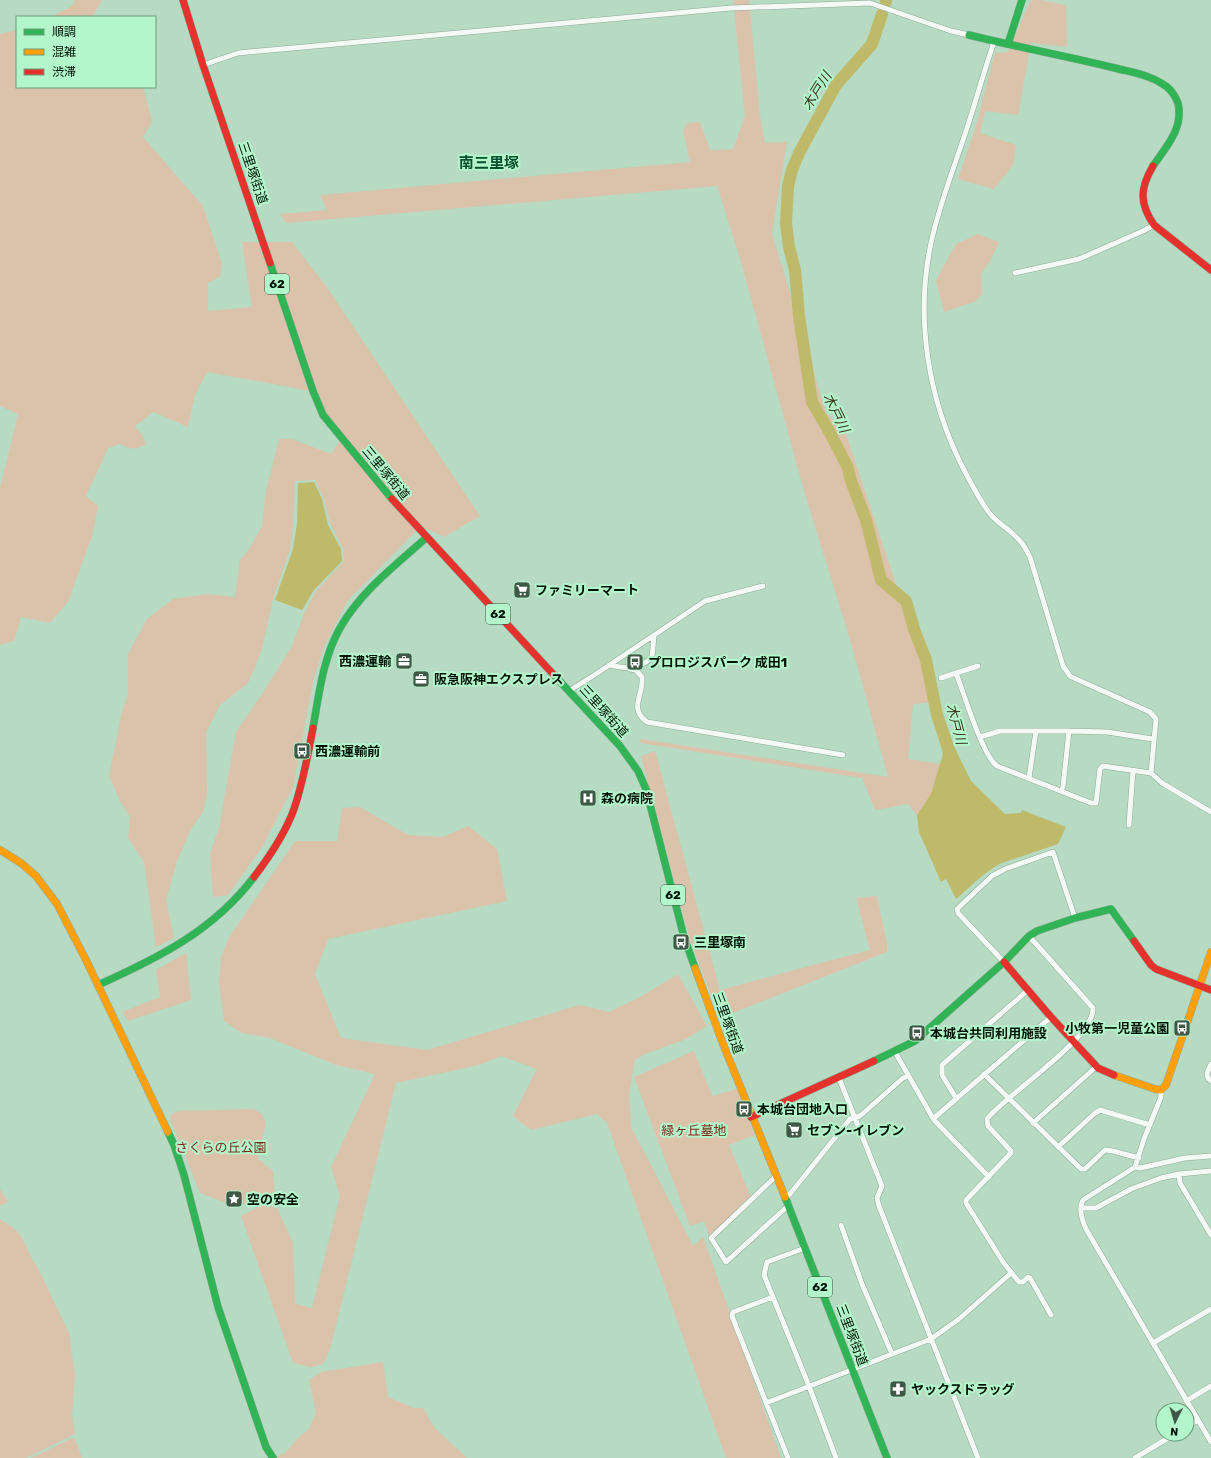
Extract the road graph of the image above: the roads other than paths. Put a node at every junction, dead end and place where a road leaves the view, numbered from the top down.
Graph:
1 (183, 0) edge
2 (1022, 0) edge
3 (969, 36) joint
4 (994, 42) junction
5 (1008, 44) junction
6 (202, 65) junction
7 (1154, 226) junction
8 (1211, 270) edge
9 (1015, 273) dead end
10 (427, 537) junction
11 (763, 586) dead end
12 (654, 636) junction
13 (609, 665) junction
14 (978, 666) dead end
15 (630, 669) junction
16 (956, 673) junction
17 (941, 678) dead end
18 (569, 690) junction
19 (1036, 731) junction
20 (1069, 731) junction
21 (980, 737) junction
22 (1153, 739) junction
23 (843, 755) dead end
24 (1133, 771) junction
25 (1151, 773) junction
26 (1030, 778) junction
27 (1061, 791) junction
28 (1211, 812) edge
29 (1129, 825) dead end
30 (0, 850) edge
31 (1076, 918) junction
32 (1029, 936) junction
33 (1211, 952) edge
34 (1004, 962) junction
35 (98, 985) junction
36 (1200, 986) junction
37 (1028, 990) junction
38 (1211, 990) edge
39 (1051, 1017) junction
40 (1074, 1041) junction
41 (895, 1052) junction
42 (1211, 1064) edge
43 (1097, 1066) junction
44 (984, 1074) junction
45 (909, 1076) junction
46 (839, 1078) junction
47 (1211, 1081) edge
48 (1161, 1090) junction
49 (956, 1098) junction
50 (1008, 1099) junction
51 (751, 1117) junction
52 (855, 1117) junction
53 (934, 1118) junction
54 (1033, 1123) junction
55 (1150, 1125) junction
56 (1058, 1147) junction
57 (1211, 1156) edge
58 (1139, 1158) junction
59 (1135, 1167) junction
60 (1211, 1171) edge
61 (1179, 1174) junction
62 (776, 1176) junction
63 (989, 1177) junction
64 (785, 1198) junction
65 (788, 1206) junction
66 (1081, 1208) junction
67 (840, 1225) dead end
68 (1211, 1235) edge
69 (805, 1248) junction
70 (1011, 1273) junction
71 (773, 1297) junction
72 (1211, 1309) edge
73 (1051, 1315) dead end
74 (931, 1339) junction
75 (1153, 1343) junction
76 (892, 1354) junction
77 (853, 1370) junction
78 (809, 1386) junction
79 (1211, 1386) edge
80 (1186, 1401) junction
81 (766, 1403) junction
82 (1198, 1420) junction
83 (1195, 1422) edge
84 (1162, 1442) edge
85 (1211, 1442) edge
86 (273, 1458) edge
87 (788, 1458) edge
88 (836, 1458) edge
89 (887, 1458) edge
90 (978, 1458) edge
91 (1135, 1458) edge

1 - 6 street, 三里塚街道 / 62
2 - 5 street
3 - 4 street
3 - 6 street
4 - 5 street
4 - 22 street
5 - 7 street
6 - 10 street, 三里塚街道 / 62
7 - 8 street
7 - 9 street
10 - 18 street, 三里塚街道 / 62
10 - 35 street
11 - 12 street
12 - 13 street
12 - 15 street
13 - 15 street
13 - 18 street
14 - 16 street
15 - 23 street
16 - 17 street
16 - 21 street
18 - 51 street, 三里塚街道 / 62
19 - 20 street
19 - 21 street
19 - 26 street
20 - 22 street
20 - 27 street
21 - 26 street
22 - 25 street
24 - 25 street
24 - 27 street
24 - 29 street
25 - 28 street
26 - 27 street
30 - 35 street
31 - 32 street
31 - 34 street
31 - 36 street
32 - 34 street
32 - 40 street
33 - 36 street
34 - 37 street
34 - 41 street
35 - 86 street
36 - 38 street
36 - 48 street
37 - 39 street
37 - 49 street
39 - 40 street
39 - 44 street
40 - 43 street
40 - 50 street
41 - 45 street
41 - 46 street
42 - 47 street
43 - 48 street
43 - 54 street
44 - 49 street
44 - 50 street
45 - 52 street
45 - 53 street
46 - 51 street
46 - 52 street
48 - 55 street
49 - 53 street
50 - 54 street
50 - 63 street
51 - 62 street, 三里塚街道 / 62
52 - 64 street
52 - 74 street
53 - 63 street
54 - 56 street
55 - 56 street
55 - 58 street
56 - 58 street
57 - 59 street
58 - 59 street
59 - 66 street
60 - 61 street
61 - 66 street
61 - 68 street
62 - 64 street, 三里塚街道 / 62
62 - 65 street
63 - 70 street
64 - 65 street, 三里塚街道 / 62
65 - 69 street, 三里塚街道 / 62
66 - 75 street
67 - 76 street
69 - 71 street
69 - 77 street, 三里塚街道 / 62
70 - 73 street
70 - 74 street
71 - 78 street
71 - 81 street
72 - 75 street
74 - 76 street
74 - 90 street
75 - 80 street
76 - 77 street
77 - 78 street
77 - 89 street, 三里塚街道 / 62
78 - 81 street
78 - 88 street
79 - 80 street
80 - 82 street
81 - 87 street
82 - 83 street
82 - 85 street
84 - 91 street

